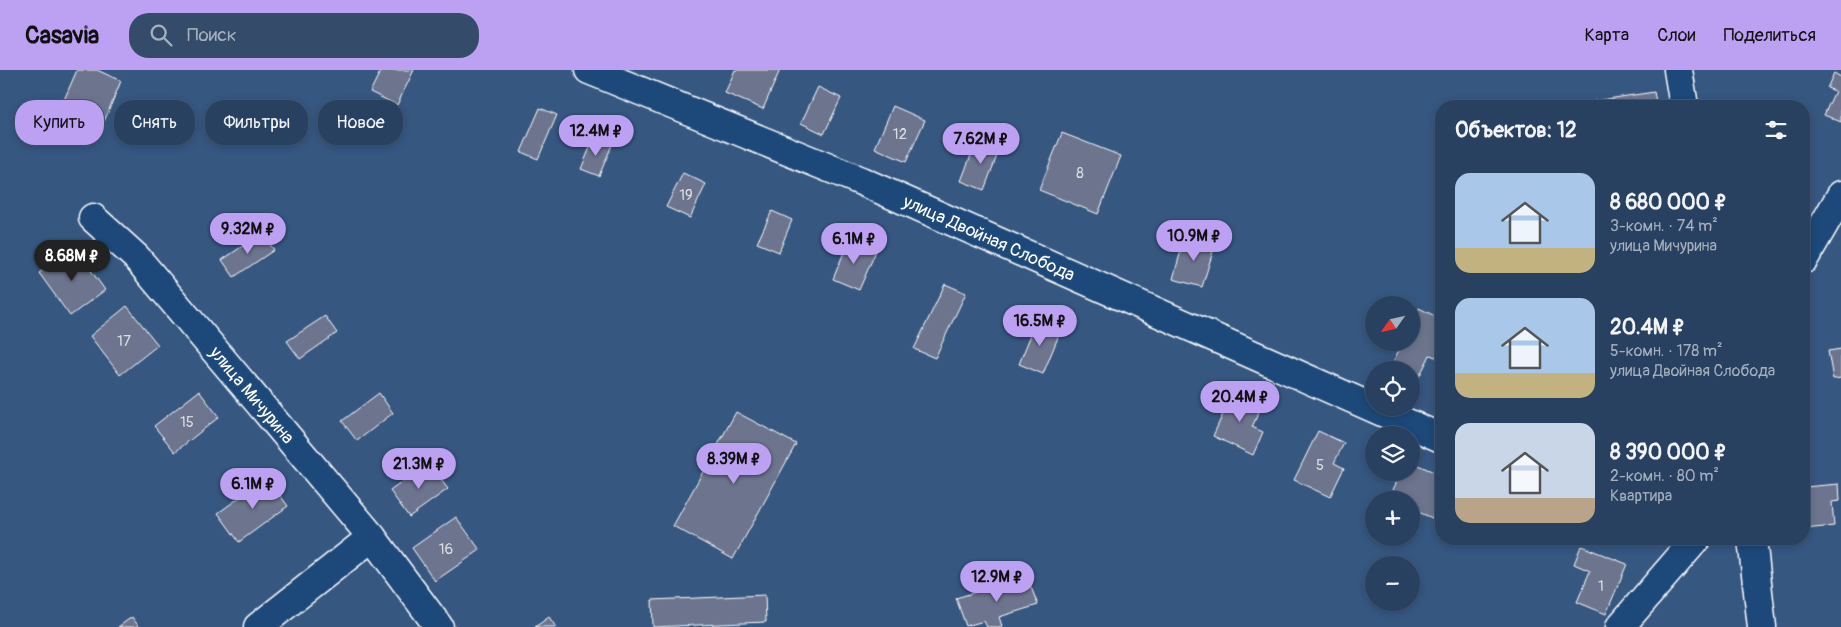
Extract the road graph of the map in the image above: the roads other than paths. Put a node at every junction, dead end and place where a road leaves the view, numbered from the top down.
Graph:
1 (589, 70) edge
2 (1678, 70) edge
3 (1683, 100) edge
4 (1841, 195) edge
5 (94, 218) dead end
6 (1810, 249) edge
7 (1435, 435) edge
8 (372, 537) junction
9 (1691, 545) edge
10 (1753, 545) edge
11 (258, 627) edge
12 (439, 627) edge
13 (1620, 627) edge
14 (1762, 627) edge

1 - 7 street, улица Двойная Слобода
2 - 3 street
4 - 6 street
5 - 8 street, улица Мичурина
8 - 11 street
8 - 12 street, улица Мичурина
9 - 13 street
10 - 14 street

